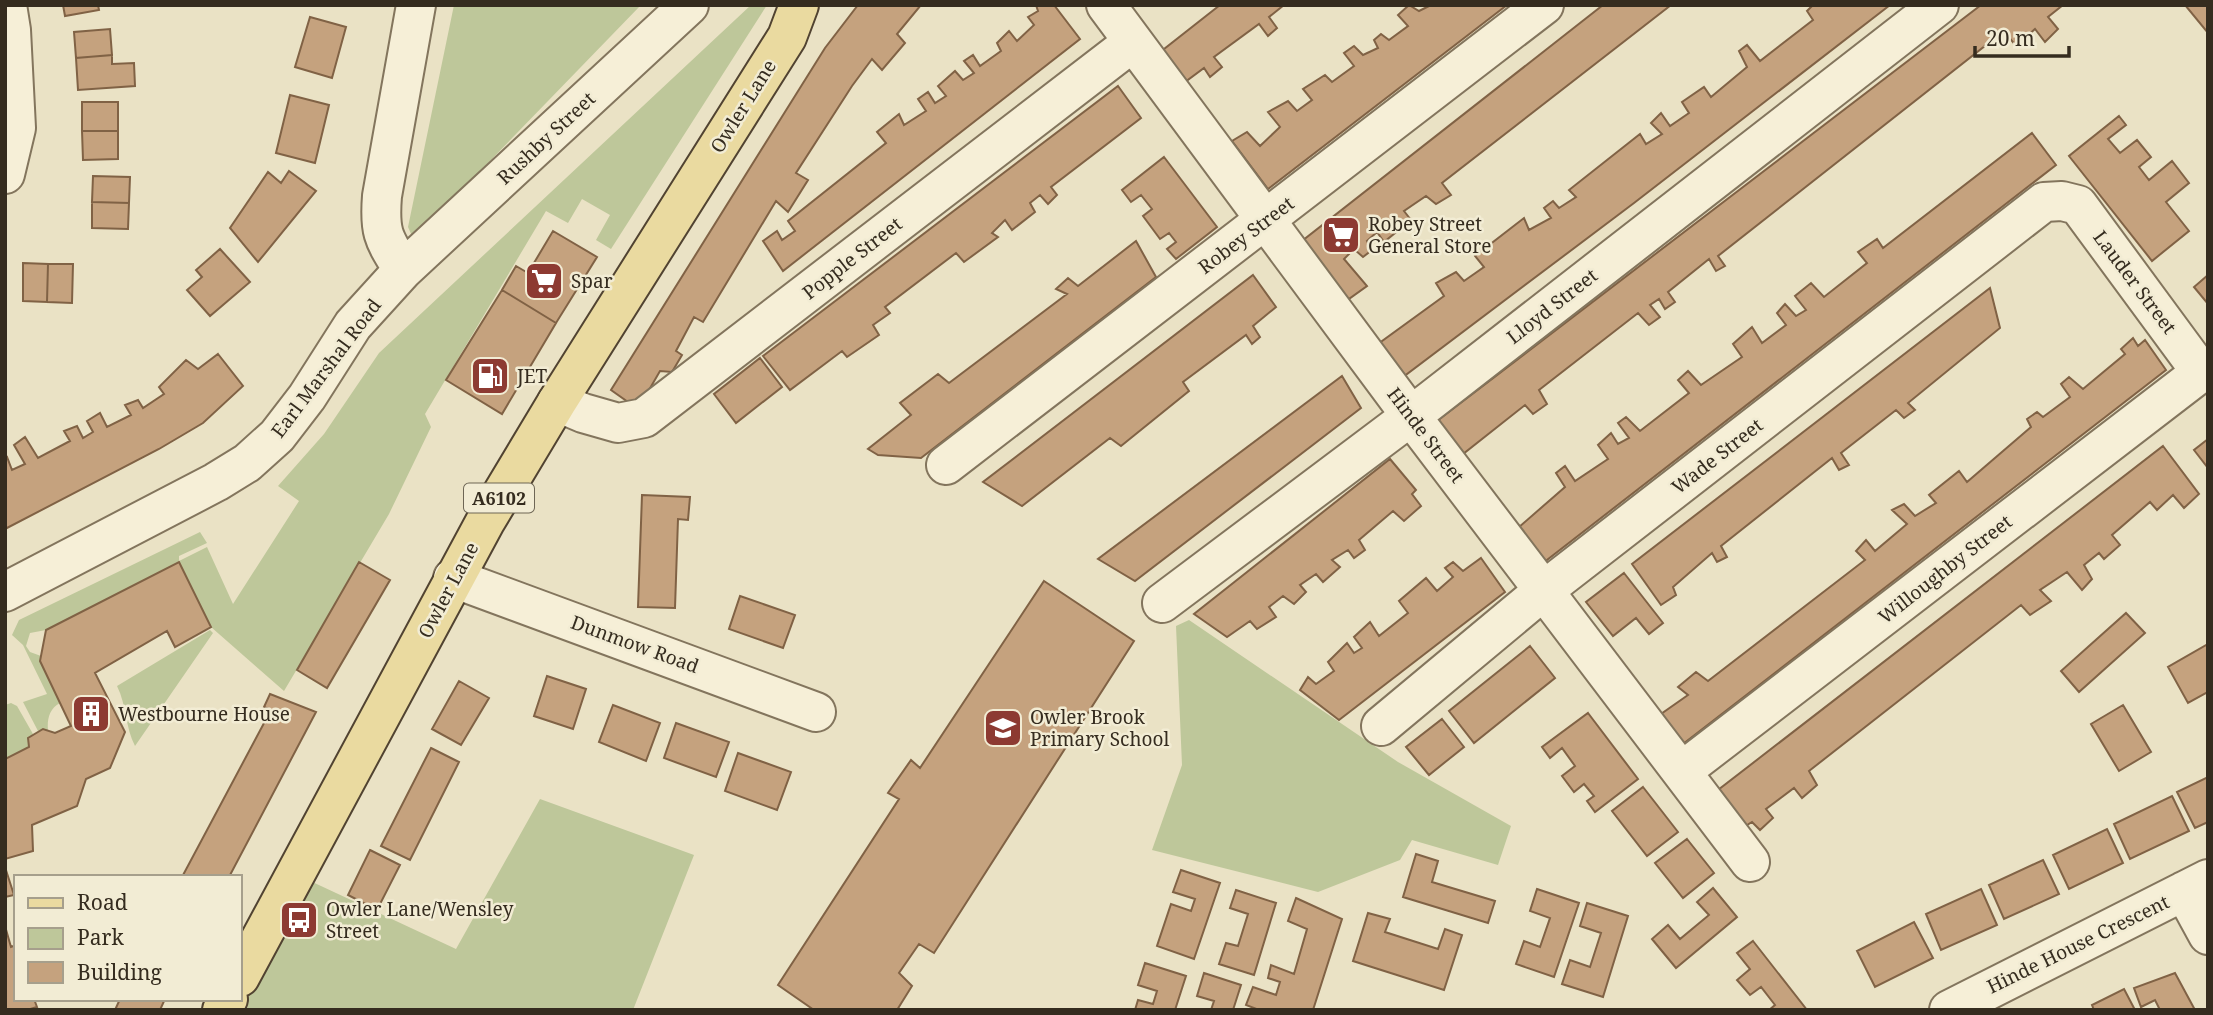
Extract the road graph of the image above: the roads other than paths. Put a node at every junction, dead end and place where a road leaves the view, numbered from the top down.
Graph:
1 (8, 5) edge
2 (416, 5) edge
3 (689, 5) edge
4 (817, 5) edge
5 (1106, 5) edge
6 (1545, 5) edge
7 (1939, 5) edge
8 (793, 21) edge
9 (1133, 42) junction
10 (5, 174) edge
11 (2062, 201) joint
12 (1266, 220) junction
13 (403, 270) junction
14 (2205, 369) edge
15 (557, 402) junction
16 (1411, 416) junction
17 (946, 465) dead end
18 (453, 578) junction
19 (1543, 591) junction
20 (5, 592) edge
21 (1162, 603) dead end
22 (816, 712) dead end
23 (1381, 726) dead end
24 (1682, 771) junction
25 (1750, 862) dead end
26 (2196, 885) edge
27 (2208, 935) edge
28 (242, 972) edge
29 (1949, 1010) edge

1 - 10 street
2 - 13 street
3 - 13 street, Rushby Street
4 - 8 main road, Owler Lane / A6102
5 - 9 street, Hinde Street
6 - 12 street, Robey Street
7 - 16 street, Lloyd Street
8 - 15 main road, Owler Lane / A6102
9 - 12 street, Hinde Street
9 - 15 street, Popple Street
11 - 14 street, Lauder Street
11 - 19 street, Wade Street
12 - 16 street, Hinde Street
12 - 17 street, Robey Street
13 - 20 street, Earl Marshal Road
14 - 24 street, Willoughby Street
15 - 18 main road, Owler Lane / A6102
16 - 19 street, Hinde Street
16 - 21 street, Lloyd Street
18 - 22 street, Dunmow Road
18 - 28 main road, Owler Lane / A6102
19 - 23 street, Wade Street
19 - 24 street, Hinde Street
24 - 25 street, Hinde Street
26 - 27 street
26 - 29 street, Hinde House Crescent

